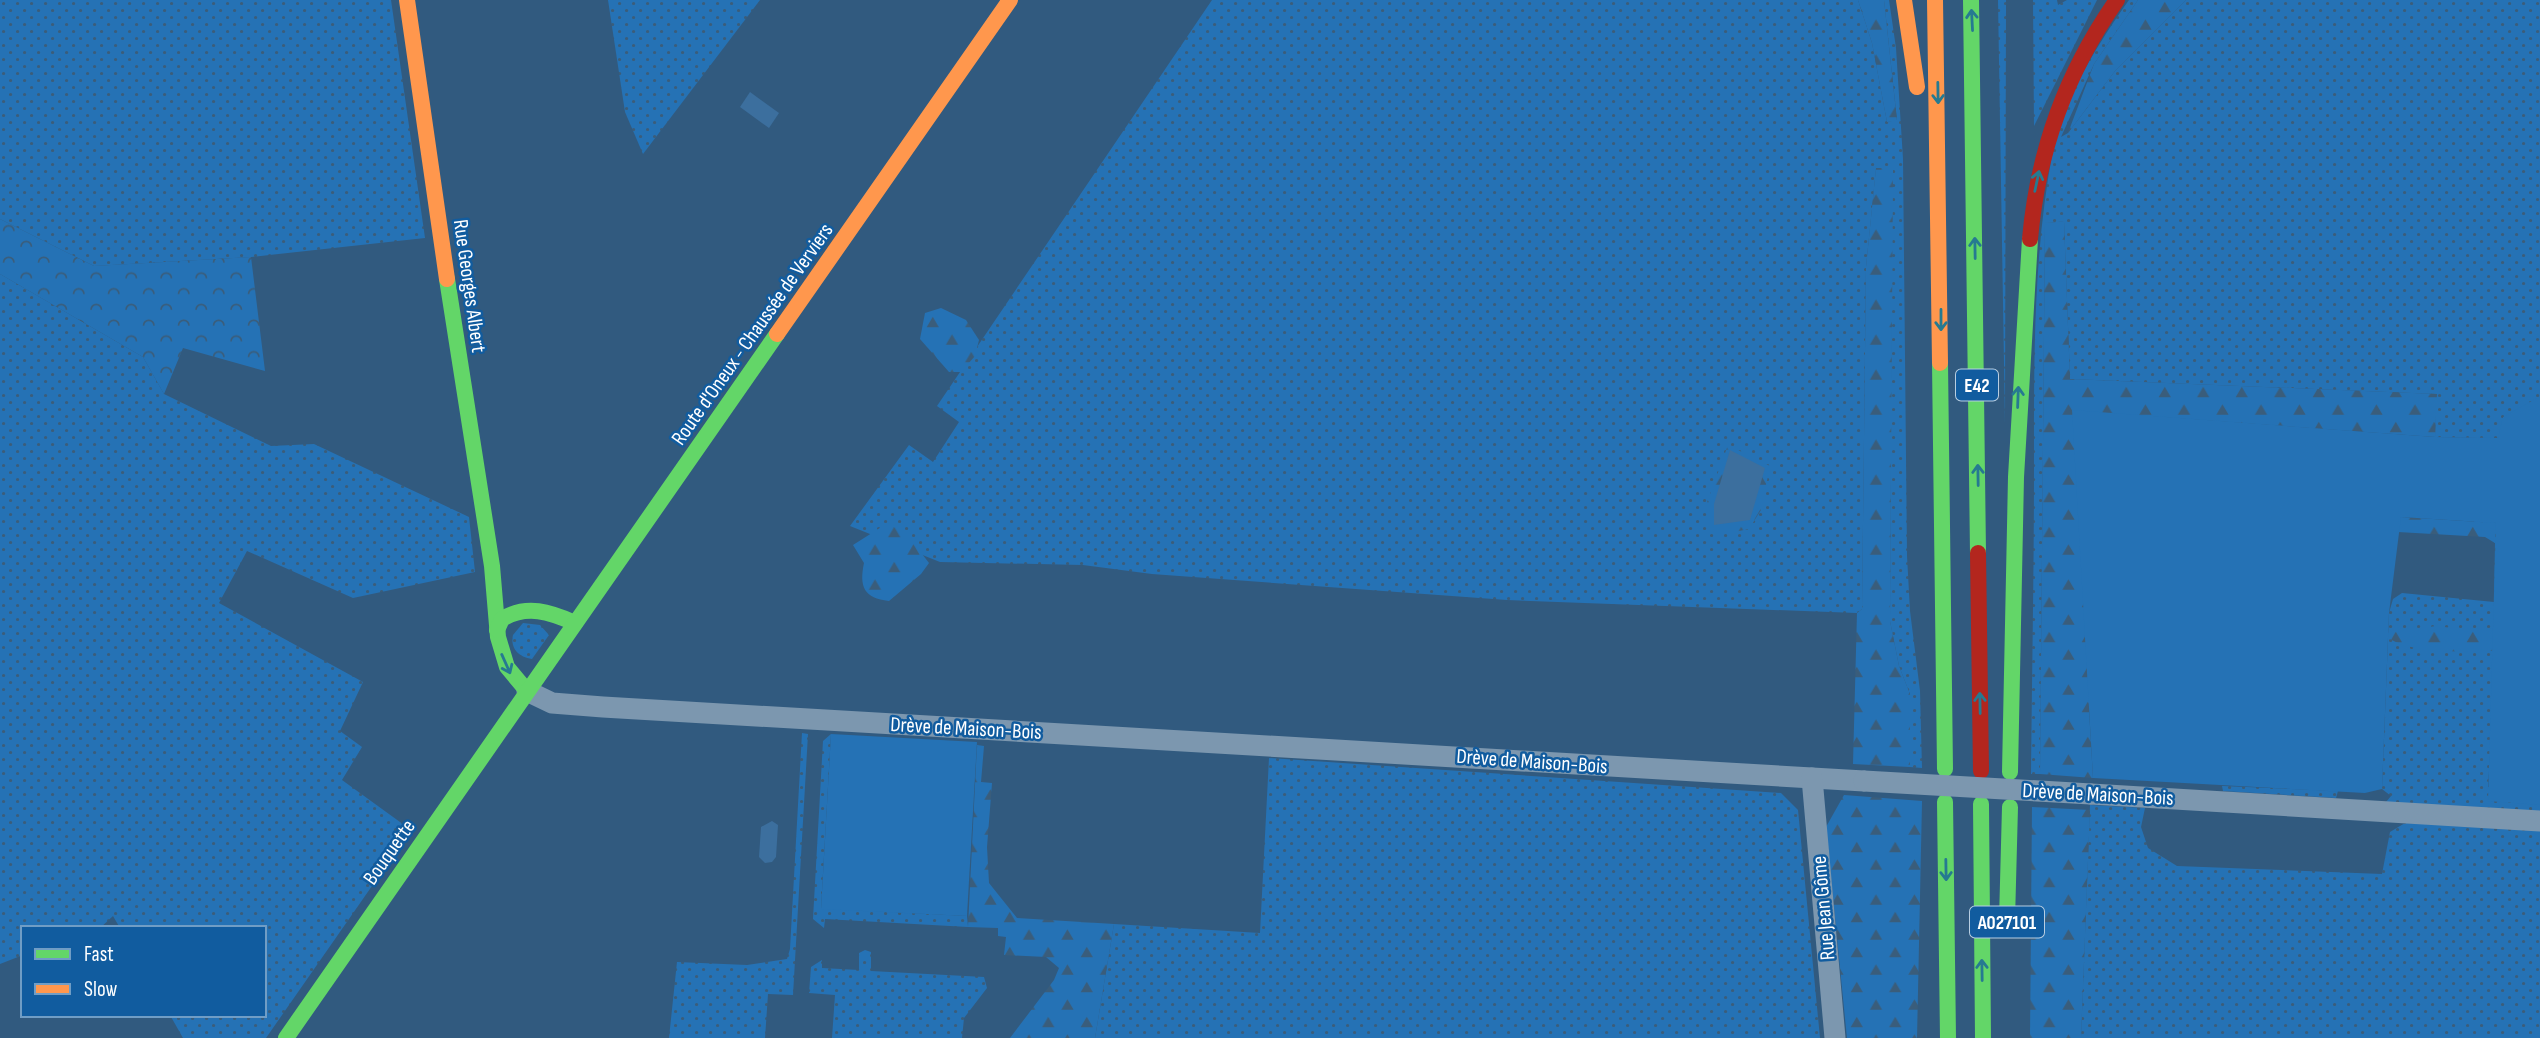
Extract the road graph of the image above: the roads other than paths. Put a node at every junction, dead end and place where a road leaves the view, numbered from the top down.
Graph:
1 (407, 0) edge
2 (1010, 0) edge
3 (1904, 0) edge
4 (1935, 0) edge
5 (1971, 0) edge
6 (2117, 0) edge
7 (494, 577) junction
8 (521, 610) junction
9 (575, 623) junction
10 (497, 630) junction
11 (1943, 644) junction
12 (527, 691) junction
13 (1945, 769) dead end
14 (1981, 771) dead end
15 (2010, 772) dead end
16 (1812, 778) junction
17 (1945, 802) dead end
18 (1981, 804) dead end
19 (2010, 807) dead end
20 (2540, 821) edge
21 (2007, 943) dead end
22 (286, 1038) edge
23 (1835, 1038) edge
24 (1948, 1038) edge
25 (1983, 1038) edge

1 - 7 main road, Rue Georges Albert
2 - 9 main road, Route d'Oneux - Chaussée de Verviers
3 - 11 main road
4 -> 11 main road, E42
14 -> 5 main road, E42
15 -> 6 main road
7 - 8 main road, Rue Georges Albert
7 - 10 main road, Rue Georges Albert
8 - 9 main road
8 - 10 main road
9 - 12 main road, Route d'Oneux - Chaussée de Verviers
10 -> 12 main road, Rue Georges Albert
11 - 13 main road, E42
12 - 16 street, Drève de Maison-Bois
12 - 22 main road, Bouquette
16 - 20 street, Drève de Maison-Bois, bridge
16 - 23 street, Rue Jean Gôme
17 -> 24 main road
25 -> 18 main road
19 - 21 main road, A027101

